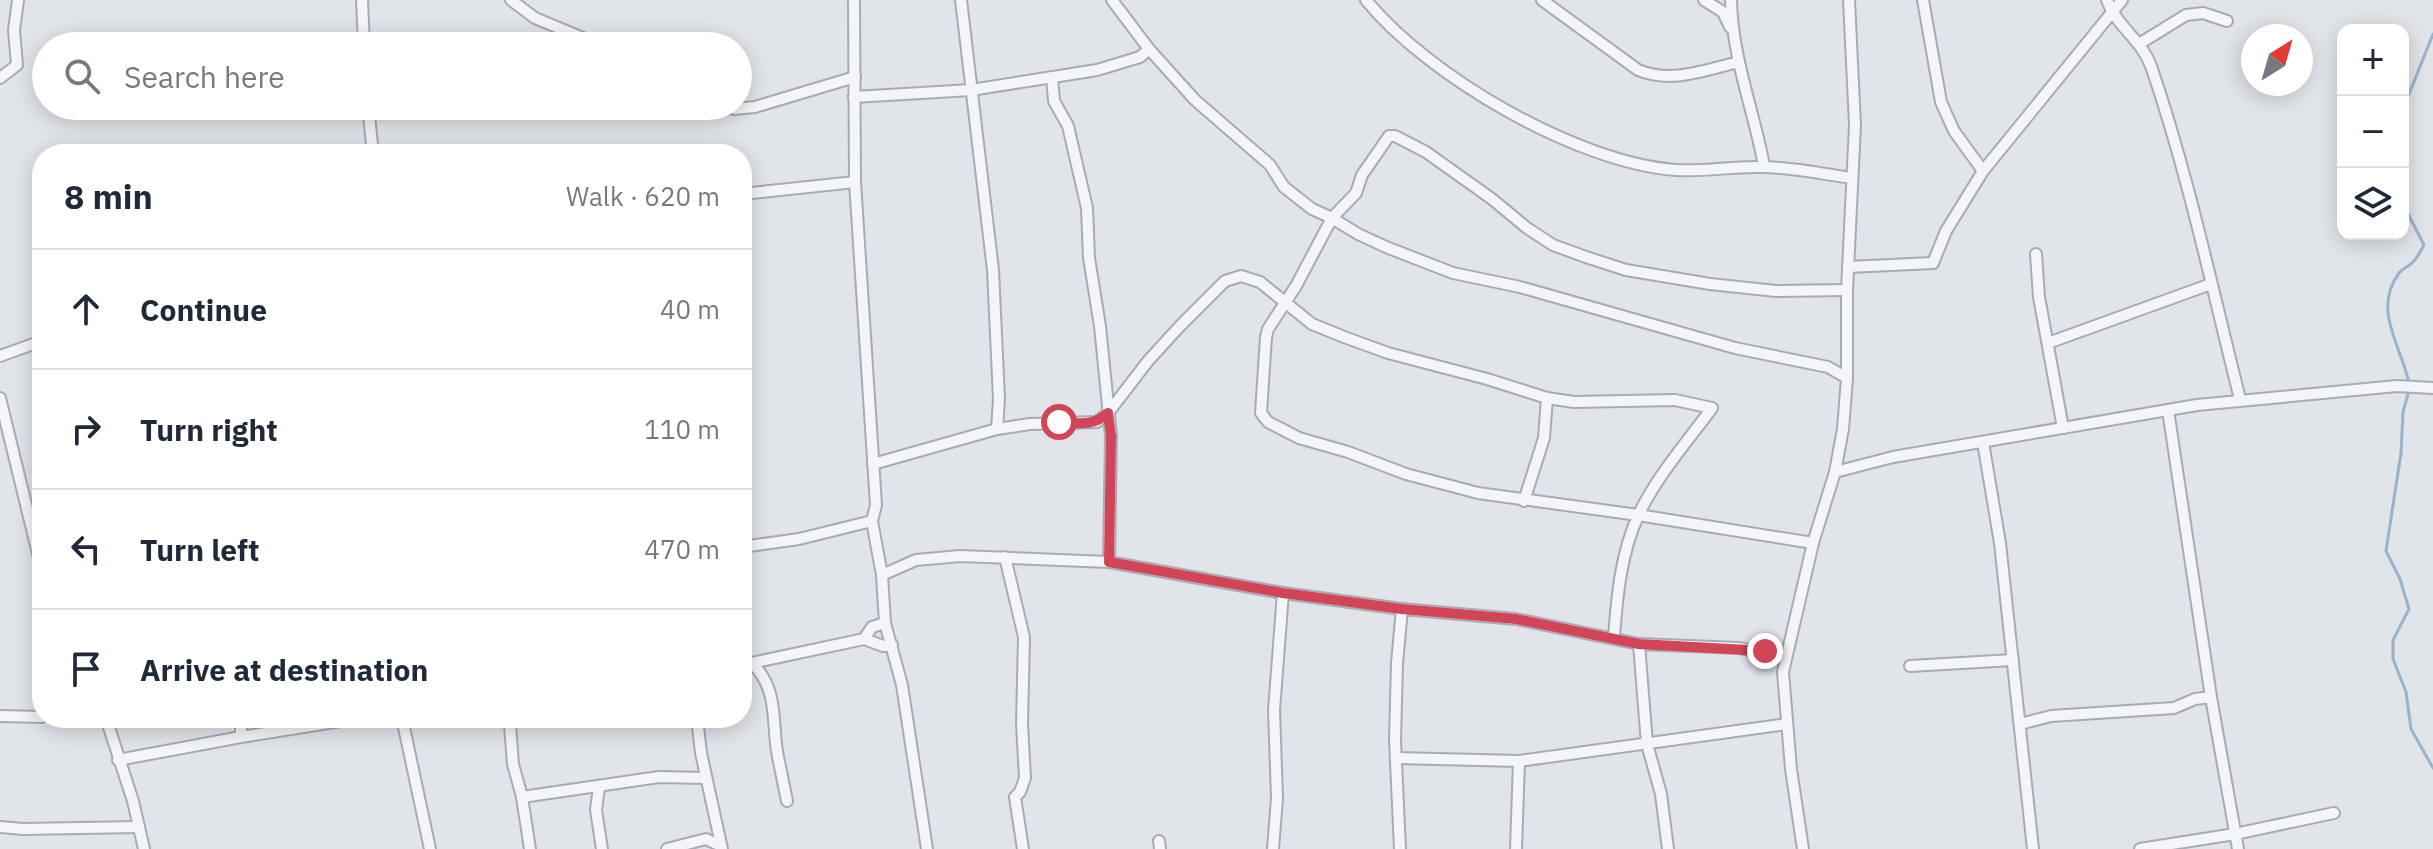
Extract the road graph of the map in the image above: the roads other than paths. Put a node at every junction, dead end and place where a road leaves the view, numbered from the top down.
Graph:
1 (18, 0) edge
2 (362, 0) edge
3 (511, 0) edge
4 (854, 0) edge
5 (961, 0) edge
6 (1112, 0) edge
7 (1366, 0) edge
8 (1542, 0) edge
9 (1704, 0) edge
10 (1731, 0) edge
11 (1849, 0) edge
12 (1923, 0) edge
13 (2107, 0) edge
14 (2122, 0) edge
15 (2111, 12) junction
16 (2227, 21) dead end
17 (1732, 31) junction
18 (363, 32) edge
19 (568, 32) edge
20 (2139, 44) junction
21 (1149, 49) junction
22 (1739, 62) junction
23 (855, 77) junction
24 (1052, 77) junction
25 (0, 78) edge
26 (971, 90) junction
27 (854, 97) junction
28 (752, 107) edge
29 (369, 120) edge
30 (372, 144) edge
31 (1764, 166) junction
32 (1983, 171) junction
33 (1852, 178) junction
34 (855, 182) junction
35 (752, 193) edge
36 (1332, 218) junction
37 (2036, 254) dead end
38 (1848, 267) junction
39 (2211, 284) junction
40 (1847, 290) junction
41 (1285, 302) junction
42 (2048, 343) junction
43 (32, 345) edge
44 (0, 356) edge
45 (1847, 378) junction
46 (2433, 388) edge
47 (0, 398) edge
48 (1547, 398) junction
49 (2240, 399) junction
50 (2168, 410) junction
51 (1108, 413) junction
52 (2063, 428) junction
53 (997, 429) junction
54 (1983, 442) junction
55 (873, 464) junction
56 (1835, 472) junction
57 (1524, 501) junction
58 (1638, 515) junction
59 (872, 521) junction
60 (32, 526) edge
61 (1813, 543) junction
62 (752, 546) edge
63 (1005, 557) junction
64 (1109, 562) junction
65 (882, 575) junction
66 (1283, 593) junction
67 (1402, 609) junction
68 (885, 623) junction
69 (1614, 637) junction
70 (864, 639) junction
71 (1639, 644) junction
72 (892, 645) junction
73 (1785, 657) junction
74 (2013, 660) junction
75 (752, 663) edge
76 (1910, 666) dead end
77 (752, 667) edge
78 (2211, 697) junction
79 (0, 716) edge
80 (32, 717) edge
81 (1787, 724) junction
82 (2020, 724) junction
83 (109, 728) edge
84 (241, 728) edge
85 (297, 728) edge
86 (404, 728) edge
87 (510, 728) edge
88 (698, 728) edge
89 (241, 737) junction
90 (1647, 744) junction
91 (1396, 758) junction
92 (118, 760) junction
93 (1519, 761) junction
94 (706, 778) junction
95 (599, 787) junction
96 (522, 797) junction
97 (787, 801) dead end
98 (2334, 813) dead end
99 (0, 827) edge
100 (139, 827) junction
101 (2235, 834) junction
102 (721, 848) edge
103 (144, 849) edge
104 (430, 849) edge
105 (530, 849) edge
106 (602, 849) edge
107 (667, 849) edge
108 (927, 849) edge
109 (1023, 849) edge
110 (1273, 849) edge
111 (1400, 849) edge
112 (1516, 849) edge
113 (1668, 849) edge
114 (1803, 849) edge
115 (2033, 849) edge
116 (2140, 849) edge
117 (2238, 849) edge

1 - 25 street
2 - 18 street
3 - 19 street
4 - 23 street
5 - 26 street
6 - 21 street
7 - 31 street
8 - 22 street
9 - 17 street
10 - 17 street
11 - 33 street
12 - 32 street
13 - 15 street
14 - 15 street
15 - 20 street
15 - 32 street
16 - 20 street
17 - 22 street
20 - 39 street
21 - 24 street
21 - 36 street
22 - 31 street
23 - 27 street
23 - 28 street
24 - 26 street
24 - 51 street
26 - 27 street
26 - 53 street
27 - 34 street
29 - 30 street
31 - 33 street
32 - 38 street
33 - 38 street
34 - 35 street
34 - 55 street
36 - 40 street
36 - 41 street
36 - 45 street
37 - 42 street
38 - 40 street
39 - 42 street
39 - 49 street
40 - 45 street
41 - 48 street
41 - 51 street
41 - 57 street
42 - 52 street
43 - 44 street
45 - 56 street
46 - 49 street
47 - 60 street
48 - 57 street
48 - 58 street
49 - 50 street
50 - 52 street
50 - 78 street
51 - 53 street
51 - 64 street
52 - 54 street
53 - 55 street
54 - 56 street
54 - 74 street
55 - 59 street
56 - 61 street
57 - 58 street
58 - 61 street
58 - 69 street
59 - 62 street
59 - 65 street
61 - 73 street
63 - 64 street
63 - 65 street
63 - 109 street
64 - 66 street
65 - 68 street
66 - 67 street
66 - 110 street
67 - 69 street
67 - 91 street
68 - 70 street
68 - 72 street
69 - 71 street
70 - 72 street
70 - 75 street
71 - 73 street
71 - 90 street
72 - 108 street
73 - 81 street
74 - 76 street
74 - 82 street
77 - 97 street
78 - 82 street
78 - 101 street
79 - 80 street
81 - 90 street
81 - 114 street
82 - 115 street
83 - 92 street
84 - 89 street
85 - 89 street
86 - 104 street
87 - 96 street
88 - 94 street
89 - 92 street
90 - 93 street
90 - 113 street
91 - 93 street
91 - 111 street
92 - 100 street
93 - 112 street
94 - 95 street
94 - 102 street
95 - 96 street
95 - 106 street
96 - 105 street
98 - 101 street
99 - 100 street
100 - 103 street
101 - 116 street
101 - 117 street
102 - 107 street

